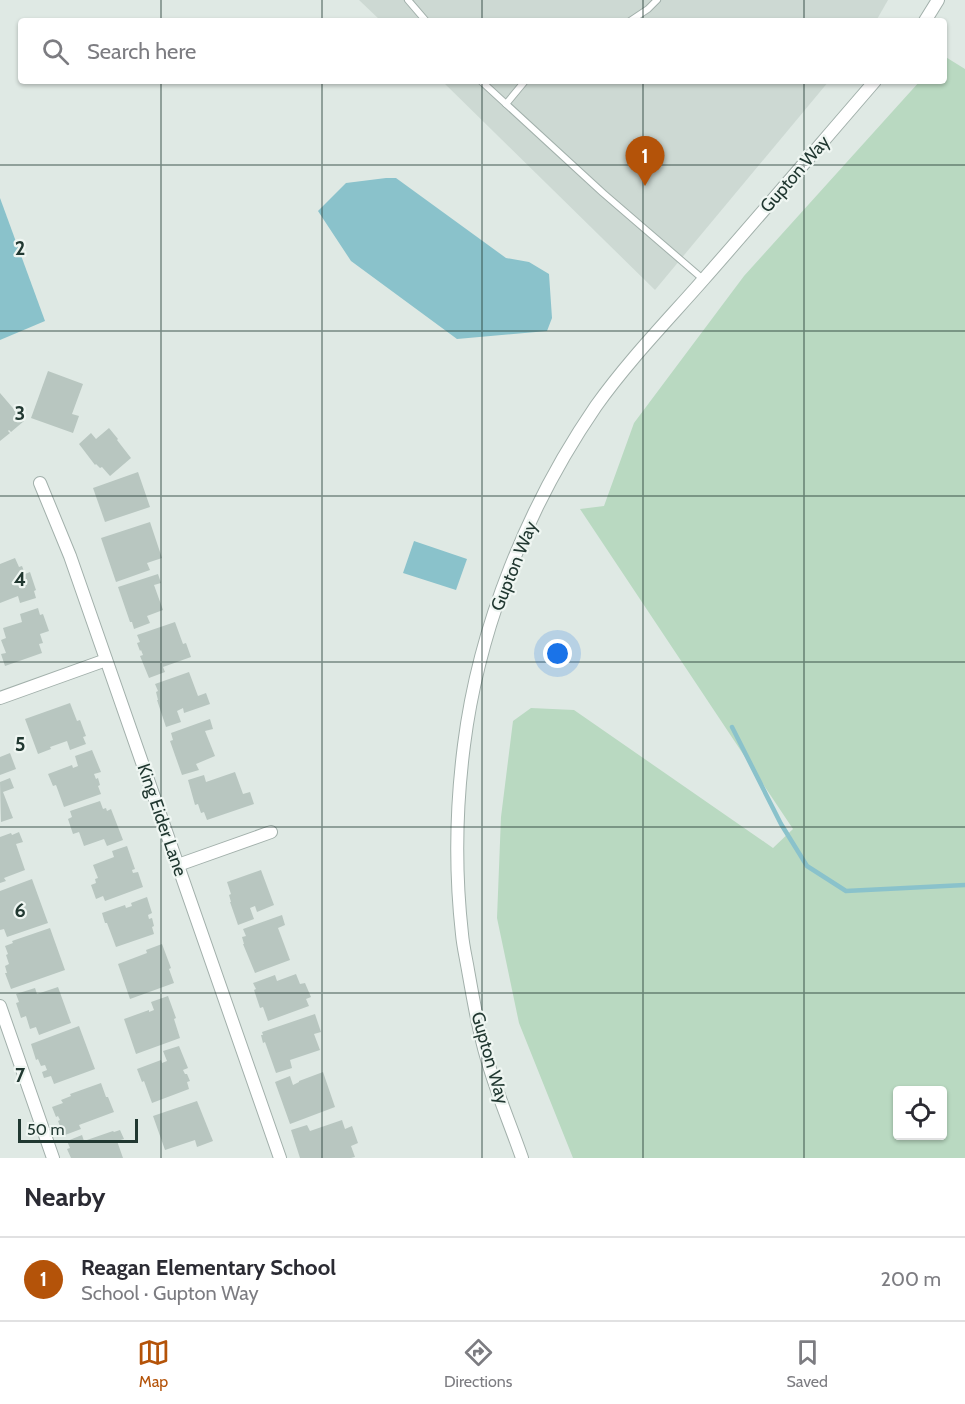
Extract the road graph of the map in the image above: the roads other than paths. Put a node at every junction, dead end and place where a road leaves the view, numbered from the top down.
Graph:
1 (408, 0) edge
2 (657, 0) edge
3 (938, 0) edge
4 (423, 18) edge
5 (634, 18) edge
6 (927, 18) edge
7 (484, 84) edge
8 (523, 84) edge
9 (872, 84) edge
10 (506, 104) junction
11 (704, 280) junction
12 (40, 483) dead end
13 (106, 660) junction
14 (0, 698) edge
15 (271, 832) dead end
16 (178, 865) junction
17 (0, 1006) edge
18 (53, 1158) edge
19 (280, 1158) edge
20 (522, 1158) edge

1 - 4 lane
2 - 5 lane
3 - 6 street
7 - 10 lane
8 - 10 lane
9 - 11 street, Gupton Way
10 - 11 lane
11 - 20 street, Gupton Way
12 - 13 street, King Eider Lane
13 - 14 street
13 - 16 street, King Eider Lane
15 - 16 street
16 - 19 street, King Eider Lane
17 - 18 street

